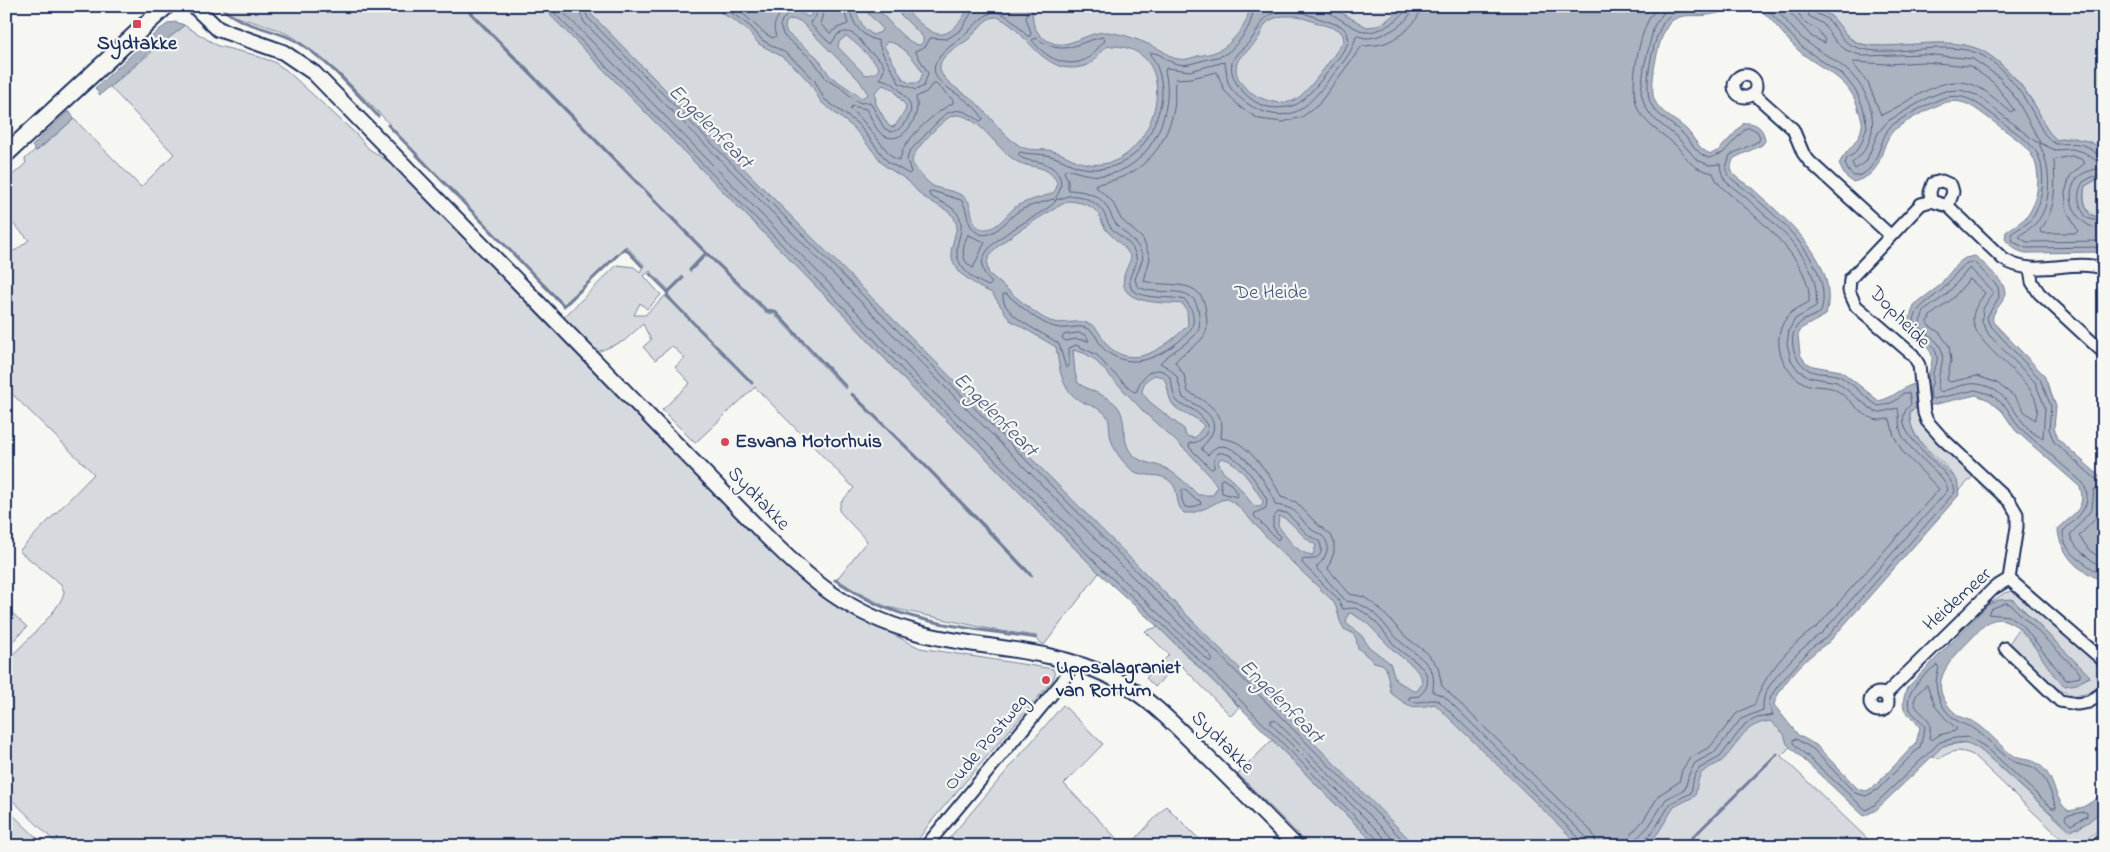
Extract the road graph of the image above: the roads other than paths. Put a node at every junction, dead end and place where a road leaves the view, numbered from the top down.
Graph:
1 (166, 6) edge
2 (194, 6) edge
3 (1754, 94) dead end
4 (6, 154) edge
5 (1932, 201) junction
6 (1948, 206) junction
7 (1890, 235) junction
8 (2030, 269) junction
9 (2104, 269) edge
10 (2104, 353) edge
11 (2009, 579) junction
12 (2005, 648) dead end
13 (2104, 661) edge
14 (1074, 663) junction
15 (2104, 692) edge
16 (1886, 695) dead end
17 (2104, 841) edge
18 (926, 846) edge
19 (1296, 846) edge
20 (2097, 846) edge

1 - 4 main road
2 - 14 street, Sydtakke
3 - 7 street
5 - 6 street
5 - 6 street
5 - 7 street, Dopheide
6 - 8 street
7 - 11 street, Dopheide
8 - 9 street
8 - 10 street
11 - 13 street, Heidemeer
11 - 16 street, Heidemeer
12 - 15 street
14 - 18 street, Oude Postweg
14 - 19 street, Sydtakke
17 - 20 street

